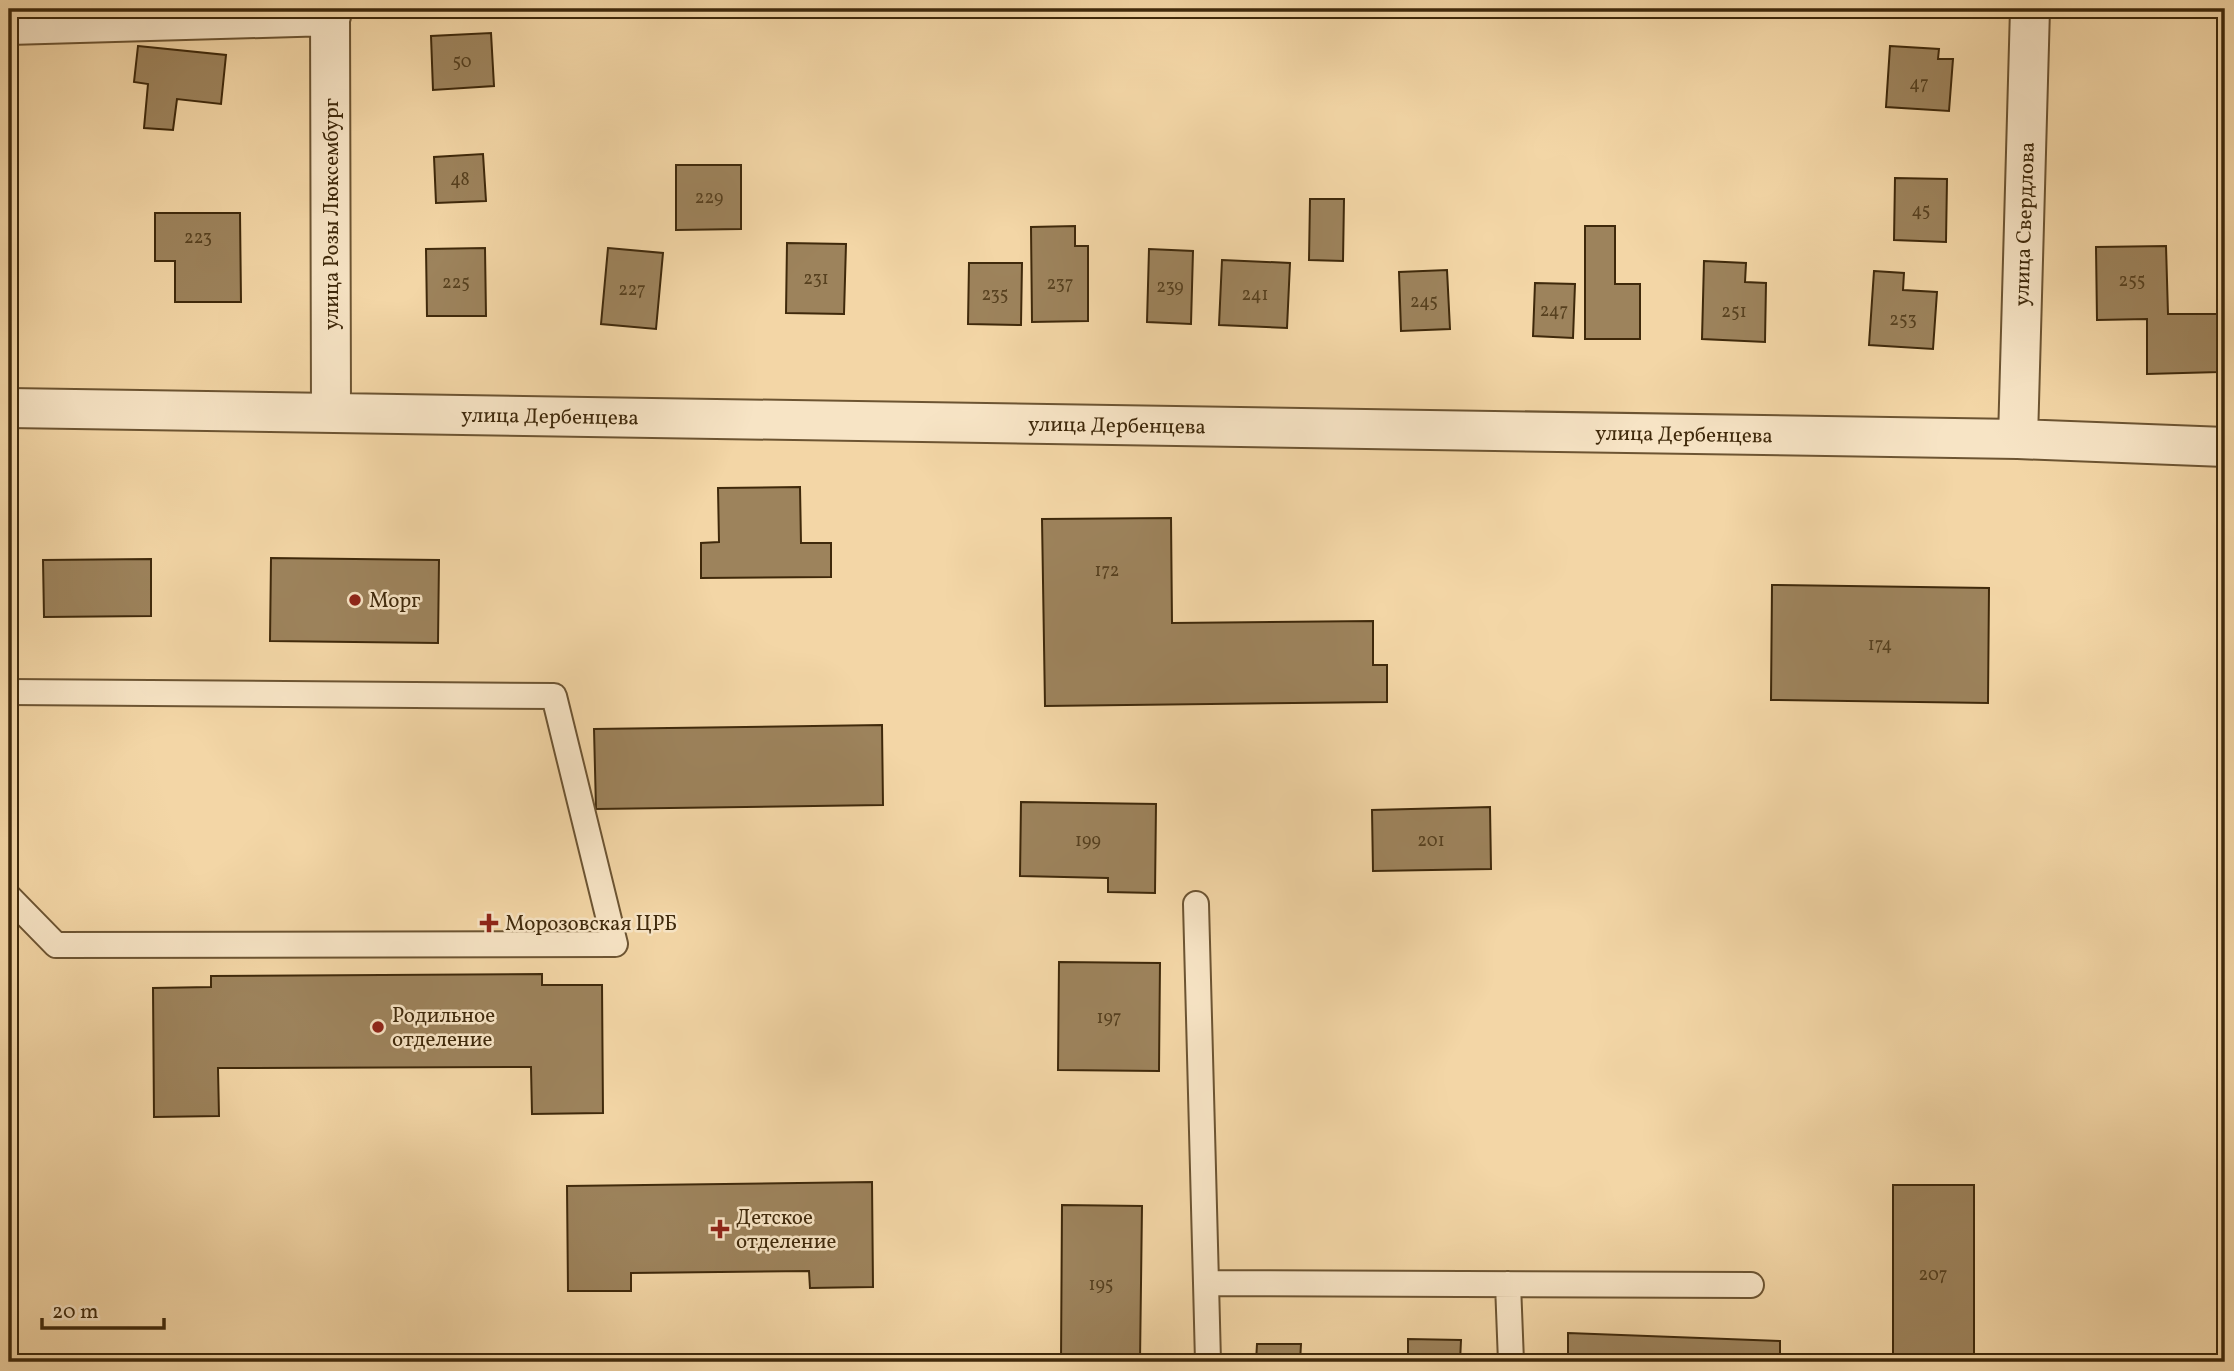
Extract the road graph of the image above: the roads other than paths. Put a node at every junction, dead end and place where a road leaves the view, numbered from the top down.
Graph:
1 (2030, 9) edge
2 (330, 12) edge
3 (9, 25) edge
4 (9, 408) edge
5 (331, 413) junction
6 (2018, 439) junction
7 (2225, 447) edge
8 (9, 692) edge
9 (9, 897) edge
10 (1196, 904) dead end
11 (1206, 1283) junction
12 (1508, 1284) junction
13 (1751, 1285) dead end
14 (1208, 1362) edge
15 (1511, 1362) edge

1 - 6 street, улица Свердлова
2 - 3 street, улица Розы Люксембург
2 - 5 street, улица Розы Люксембург
4 - 5 street, улица Дербенцева
5 - 6 street, улица Дербенцева
6 - 7 street, улица Дербенцева
8 - 9 lane
10 - 11 lane
11 - 12 lane
11 - 14 lane
12 - 13 lane
12 - 15 lane

